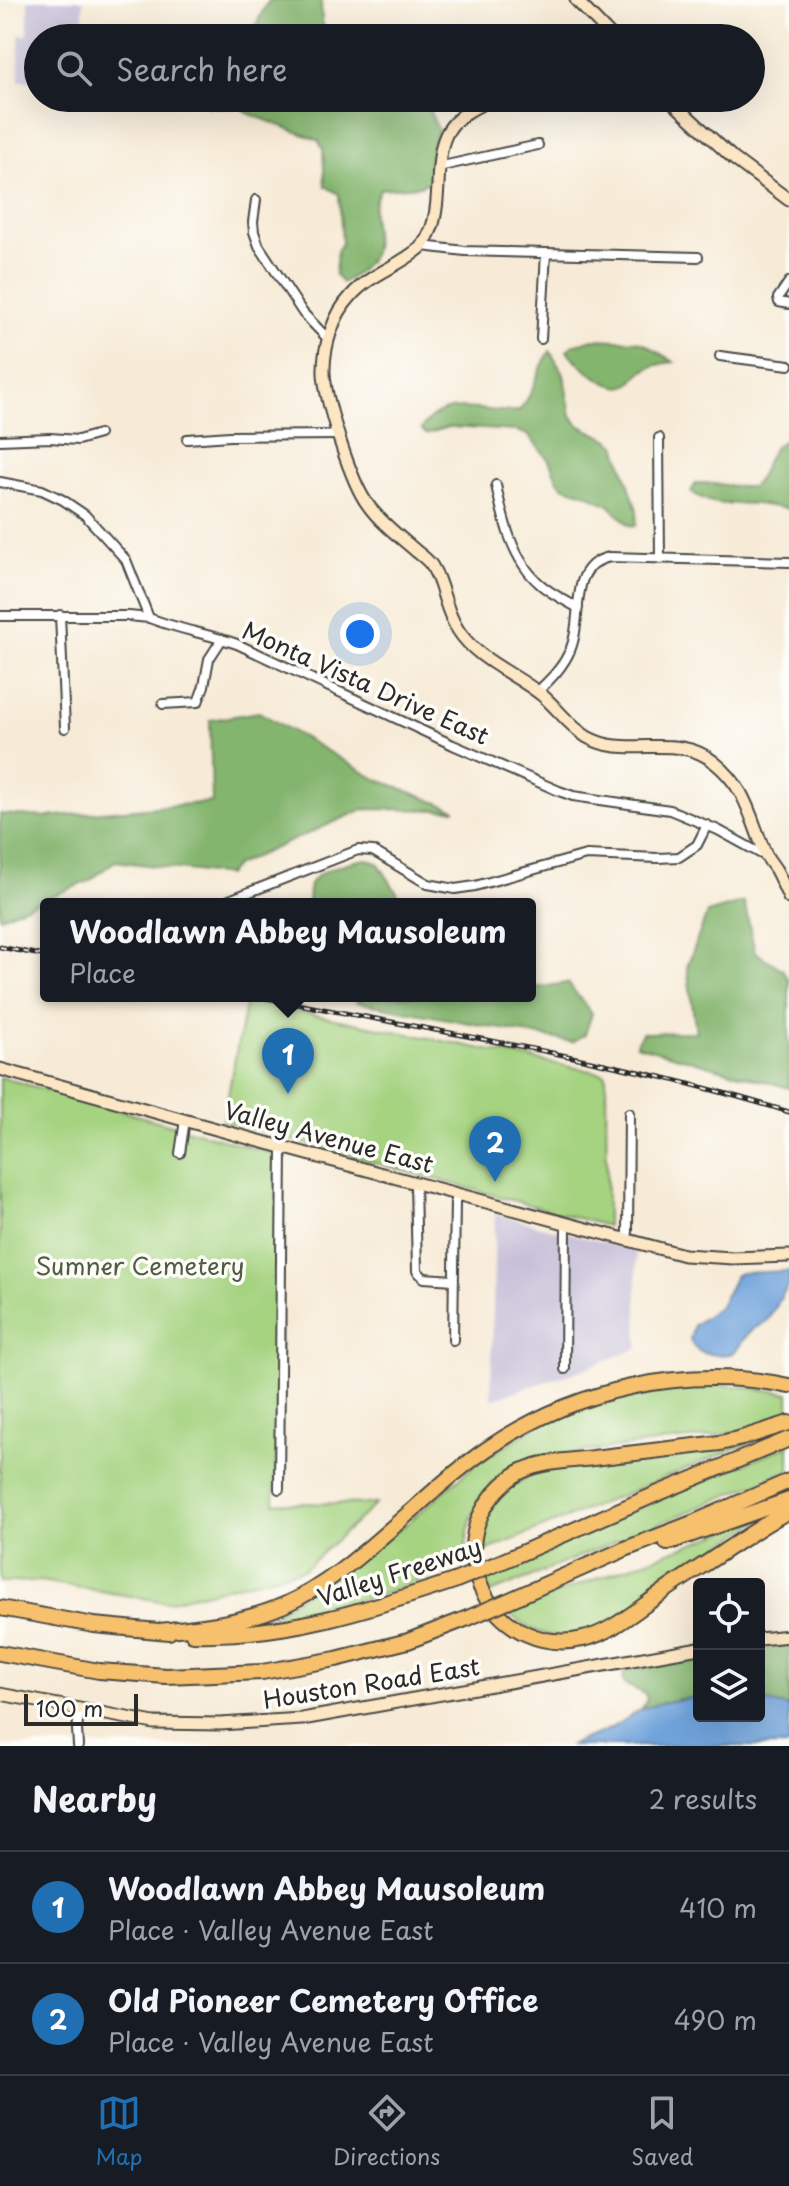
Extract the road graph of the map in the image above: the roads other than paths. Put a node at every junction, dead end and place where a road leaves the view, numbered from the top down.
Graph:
1 (576, 0) edge
2 (598, 24) edge
3 (467, 112) edge
4 (683, 112) edge
5 (538, 145) dead end
6 (438, 167) junction
7 (256, 200) dead end
8 (789, 200) edge
9 (422, 246) junction
10 (546, 253) junction
11 (698, 257) dead end
12 (789, 285) edge
13 (789, 304) edge
14 (541, 339) dead end
15 (329, 340) junction
16 (720, 356) dead end
17 (789, 365) edge
18 (99, 434) dead end
19 (339, 435) junction
20 (659, 438) dead end
21 (187, 439) dead end
22 (0, 440) edge
23 (0, 482) edge
24 (496, 485) dead end
25 (660, 559) junction
26 (789, 562) edge
27 (578, 608) junction
28 (60, 615) junction
29 (0, 616) edge
30 (149, 618) junction
31 (222, 639) junction
32 (537, 692) junction
33 (163, 704) dead end
34 (65, 728) dead end
35 (707, 825) junction
36 (767, 857) junction
37 (234, 898) edge
38 (789, 898) edge
39 (0, 1069) edge
40 (629, 1113) dead end
41 (185, 1120) junction
42 (282, 1147) junction
43 (180, 1153) dead end
44 (415, 1183) junction
45 (459, 1195) junction
46 (566, 1224) junction
47 (626, 1240) junction
48 (789, 1256) edge
49 (454, 1280) junction
50 (453, 1340) dead end
51 (565, 1369) dead end
52 (789, 1386) edge
53 (789, 1423) edge
54 (789, 1439) edge
55 (789, 1481) edge
56 (279, 1489) dead end
57 (789, 1500) edge
58 (789, 1511) edge
59 (553, 1582) junction
60 (0, 1608) edge
61 (159, 1631) junction
62 (789, 1636) edge
63 (765, 1638) edge
64 (693, 1649) edge
65 (0, 1653) edge
66 (0, 1694) edge
67 (80, 1710) junction
68 (78, 1746) edge

1 - 2 street
3 - 6 street
4 - 8 street
5 - 6 street
6 - 9 street
7 - 15 street
9 - 10 street
9 - 15 street
10 - 11 street
10 - 14 street
12 - 13 street
15 - 19 street
16 - 17 street
18 - 22 street
19 - 21 street
19 - 32 street
20 - 25 street
23 - 30 street
24 - 27 street
25 - 26 street
25 - 27 street
27 - 32 street
28 - 29 street, Monta Vista Drive East
28 - 30 street, Monta Vista Drive East
28 - 34 street
30 - 31 street, Monta Vista Drive East
31 - 33 street
31 - 35 street, Monta Vista Drive East
32 - 36 street
35 - 36 street, Monta Vista Drive East
35 - 37 street
36 - 38 street
39 - 41 street, Valley Avenue East
40 - 47 street
41 - 42 street, Valley Avenue East
41 - 43 street
42 - 44 street, Valley Avenue East
42 - 56 street
44 - 45 street, Valley Avenue East
44 - 49 street
45 - 46 street, Valley Avenue East
45 - 49 street
46 - 47 street, Valley Avenue East
46 - 51 street
47 - 48 street, Valley Avenue East
49 - 50 street
52 - 61 highway
53 - 58 highway
54 - 61 highway, Valley Freeway, bridge
55 - 59 highway
57 - 59 highway
59 - 65 highway, bridge
60 - 61 highway, Valley Freeway
62 - 63 street
64 - 67 street, Houston Road East
66 - 67 street, Houston Road East
67 - 68 street

